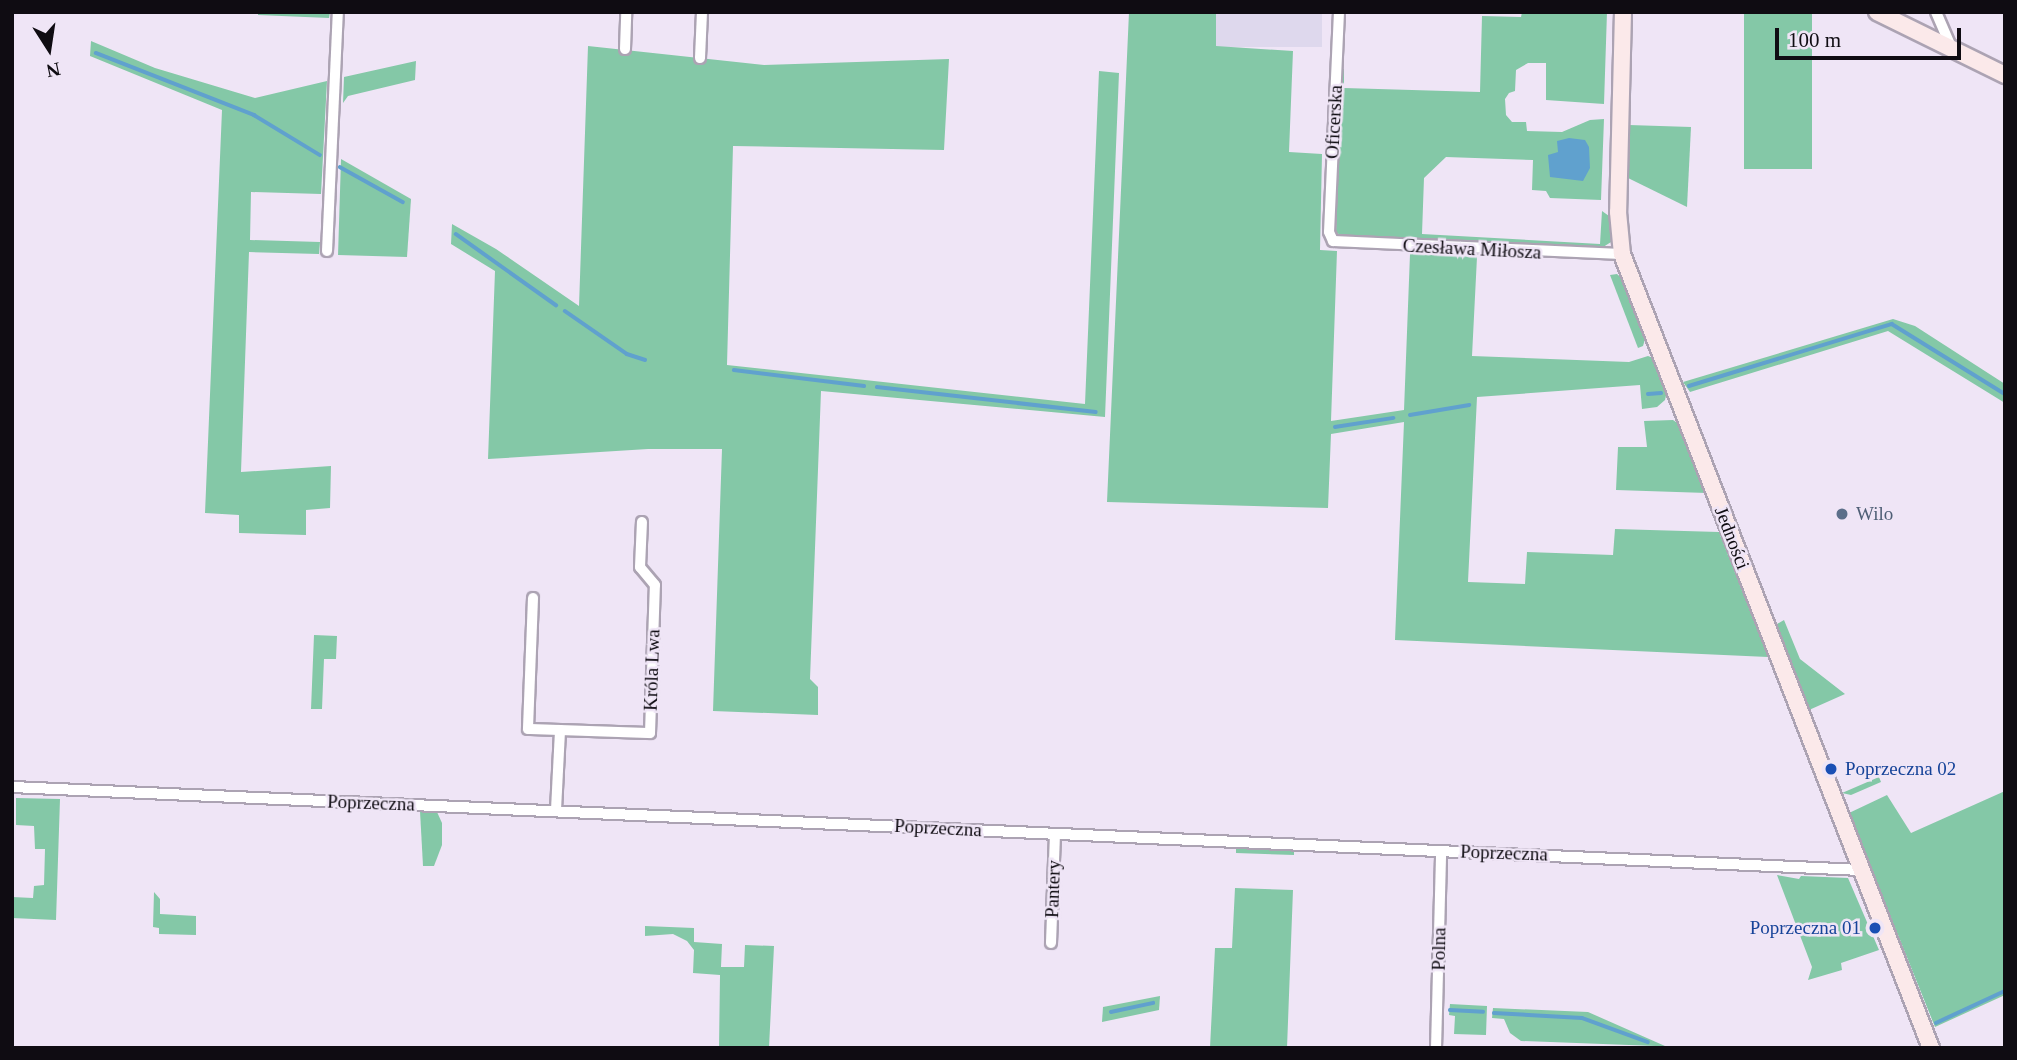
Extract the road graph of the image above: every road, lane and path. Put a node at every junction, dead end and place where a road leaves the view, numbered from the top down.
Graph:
1 (338, 12) edge
2 (626, 12) edge
3 (702, 12) edge
4 (1339, 12) edge
5 (1623, 12) edge
6 (1877, 12) edge
7 (1936, 12) edge
8 (625, 49) dead end
9 (1952, 49) junction
10 (700, 58) dead end
11 (2005, 75) edge
12 (1329, 232) joint
13 (327, 251) dead end
14 (1622, 254) junction
15 (642, 522) dead end
16 (533, 598) dead end
17 (560, 730) junction
18 (12, 787) edge
19 (556, 810) junction
20 (1055, 834) junction
21 (1441, 851) junction
22 (1863, 870) junction
23 (1051, 943) dead end
24 (1436, 1048) edge
25 (1931, 1048) edge

1 - 13 street
2 - 8 street
3 - 10 street
4 - 12 street, Oficerska
5 - 14 street, Jedności
6 - 9 street
7 - 9 street
9 - 11 street
12 - 14 street, Czesława Miłosza
14 - 22 street, Jedności
15 - 17 street, Króla Lwa
16 - 17 street, Króla Lwa
17 - 19 street
18 - 19 street, Poprzeczna
19 - 20 street, Poprzeczna
20 - 21 street, Poprzeczna
20 - 23 street, Pantery
21 - 22 street, Poprzeczna
21 - 24 street, Polna
22 - 25 street, Jedności

